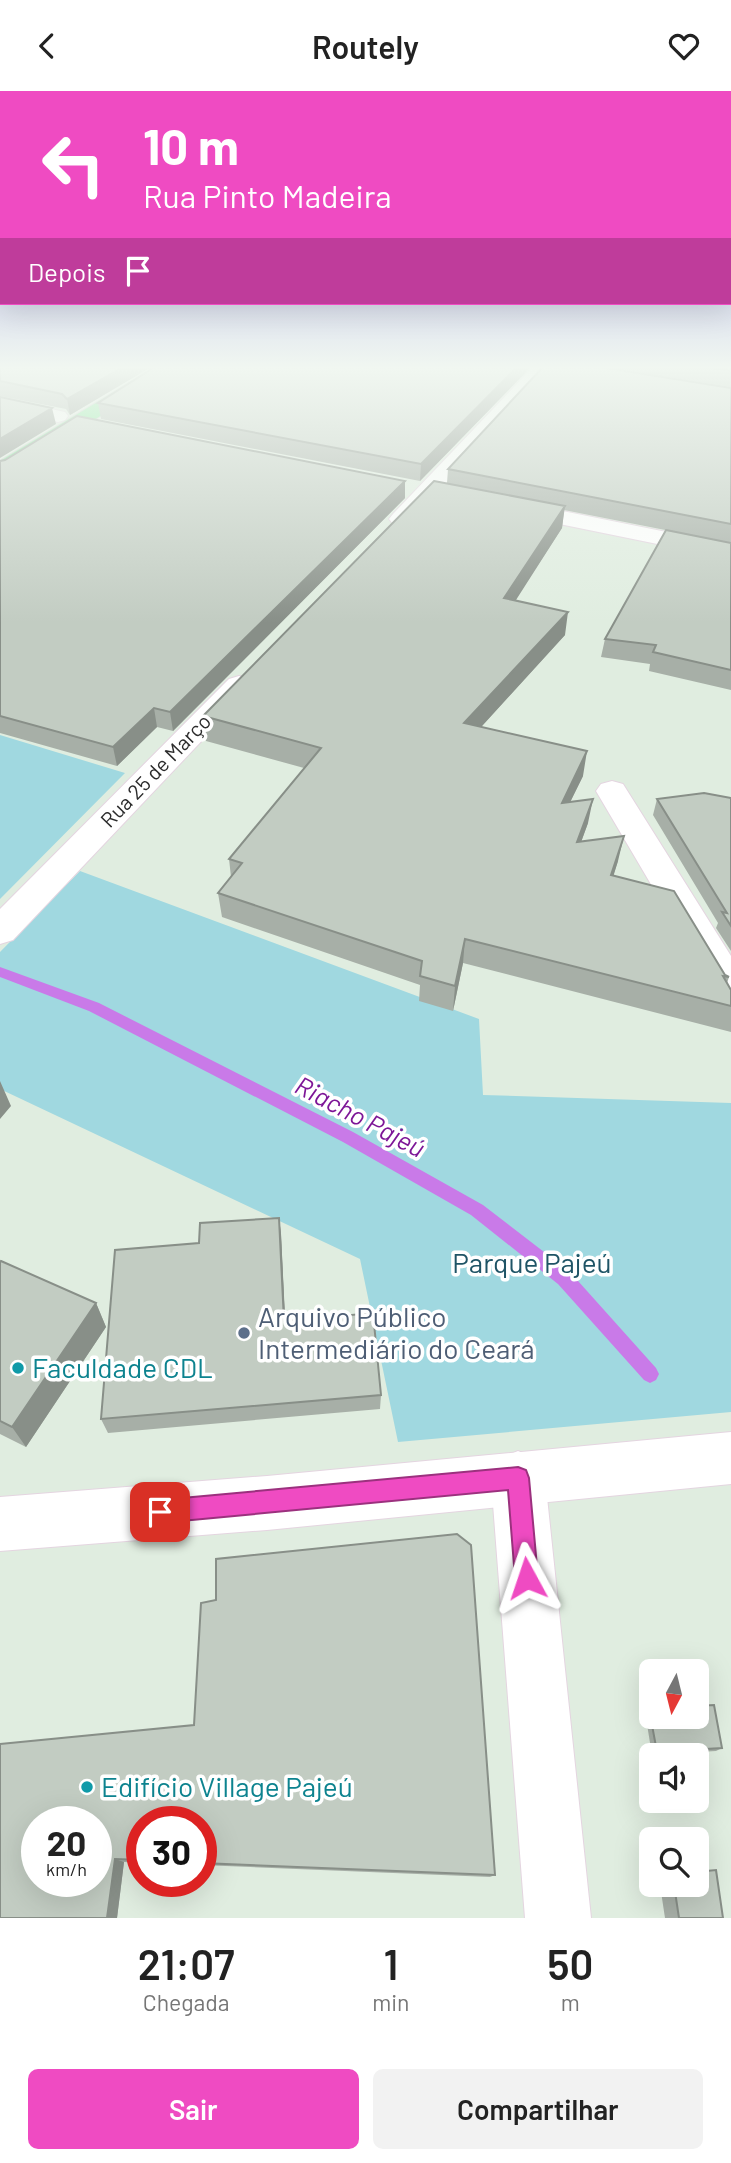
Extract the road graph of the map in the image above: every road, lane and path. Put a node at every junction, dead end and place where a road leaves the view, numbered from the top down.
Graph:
1 (24, 452) edge
2 (467, 452) edge
3 (0, 470) edge
4 (486, 502) edge
5 (381, 539) edge
6 (731, 552) edge
7 (256, 667) edge
8 (612, 790) dead end
9 (0, 931) edge
10 (731, 988) edge
11 (731, 1458) edge
12 (518, 1478) junction
13 (0, 1524) edge
14 (558, 1918) edge

1 - 3 main road
2 - 5 street
4 - 6 street
7 - 9 street, Rua 25 de Março
8 - 10 street
11 - 12 street
12 - 13 street
12 - 14 street

